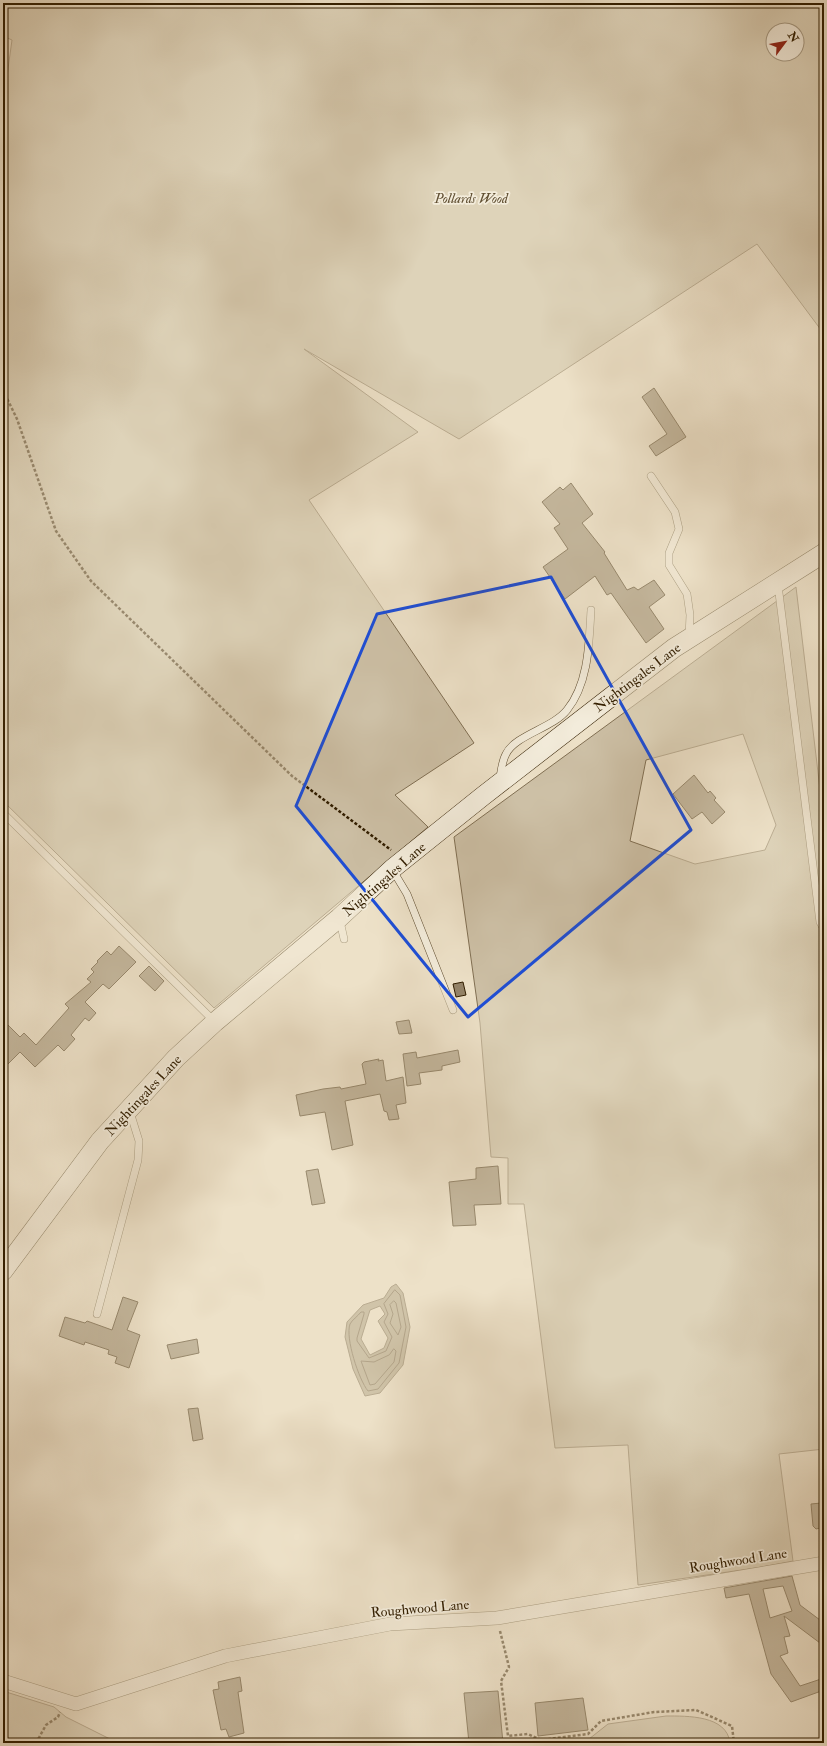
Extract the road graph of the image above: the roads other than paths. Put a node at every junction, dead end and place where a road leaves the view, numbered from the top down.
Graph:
1 (651, 476) dead end
2 (824, 553) edge
3 (777, 583) junction
4 (590, 610) dead end
5 (688, 639) junction
6 (498, 784) junction
7 (3, 813) edge
8 (394, 862) junction
9 (339, 918) junction
10 (824, 929) edge
11 (344, 938) dead end
12 (453, 1010) dead end
13 (215, 1022) junction
14 (129, 1110) junction
15 (3, 1271) edge
16 (97, 1314) dead end
17 (824, 1563) edge
18 (3, 1681) edge

1 - 5 lane
2 - 3 main road, Nightingales Lane
3 - 5 main road, Nightingales Lane
3 - 10 lane
4 - 6 lane
5 - 6 main road, Nightingales Lane
6 - 8 main road, Nightingales Lane
7 - 13 lane
8 - 9 main road, Nightingales Lane
8 - 12 lane
9 - 11 lane
9 - 13 main road, Nightingales Lane
13 - 14 main road, Nightingales Lane
14 - 15 main road, Nightingales Lane
14 - 16 lane
17 - 18 street, Roughwood Lane

